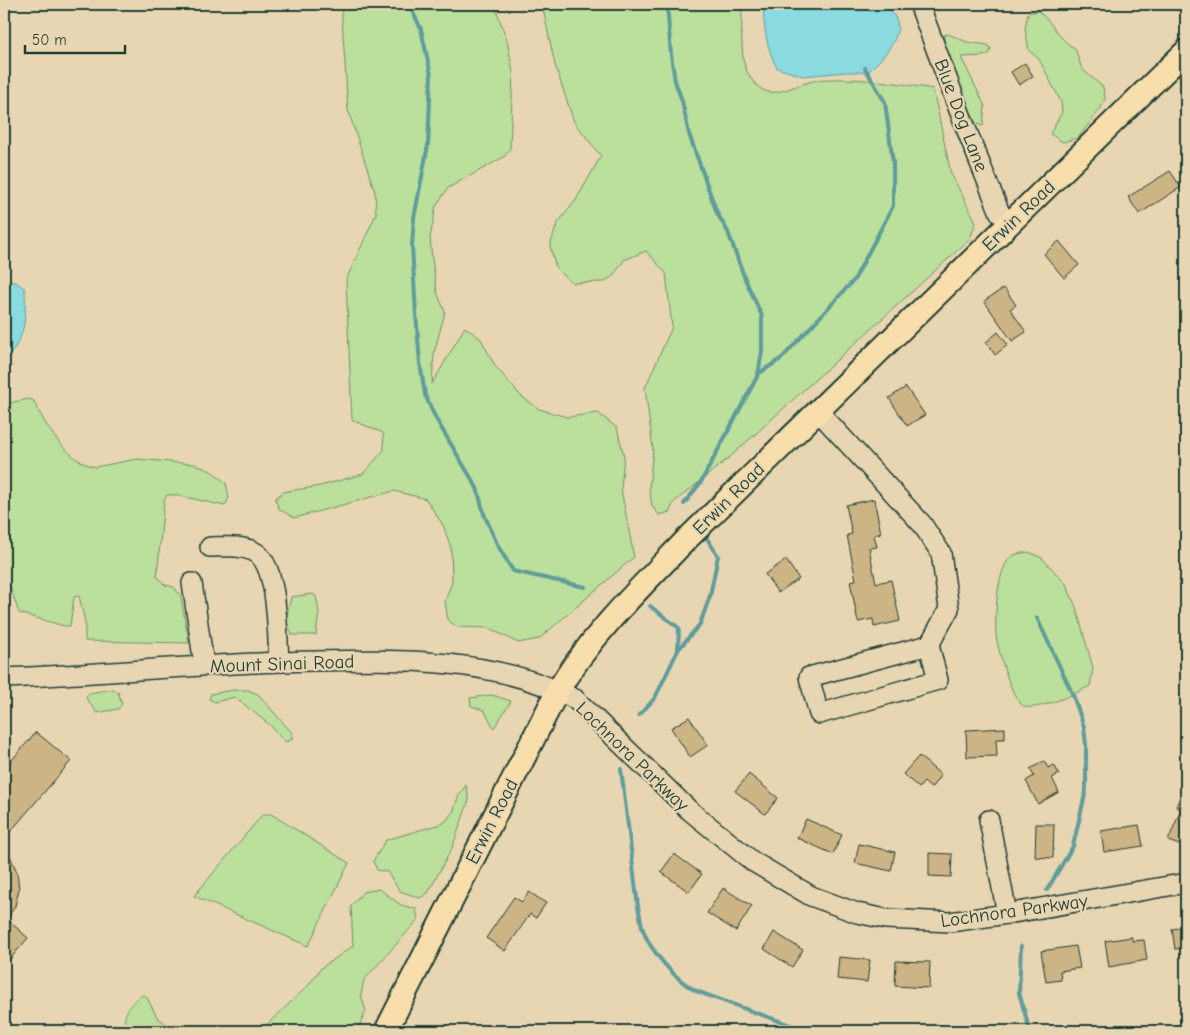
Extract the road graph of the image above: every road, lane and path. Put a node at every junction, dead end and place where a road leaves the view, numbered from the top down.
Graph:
1 (919, 4) edge
2 (1186, 51) edge
3 (1010, 224) junction
4 (818, 411) junction
5 (210, 547) dead end
6 (192, 582) dead end
7 (929, 645) junction
8 (279, 661) junction
9 (204, 665) junction
10 (4, 678) edge
11 (558, 690) junction
12 (989, 820) dead end
13 (1186, 884) edge
14 (1007, 914) junction
15 (386, 1031) edge

1 - 3 street, Blue Dog Lane
2 - 3 main road, Erwin Road
3 - 4 main road, Erwin Road
4 - 7 street
4 - 11 main road, Erwin Road
5 - 8 street
6 - 9 street
7 - 7 street
8 - 9 street, Mount Sinai Road
8 - 11 street, Mount Sinai Road
9 - 10 street, Mount Sinai Road
11 - 14 street, Lochnora Parkway
11 - 15 main road, Erwin Road
12 - 14 street
13 - 14 street, Lochnora Parkway

